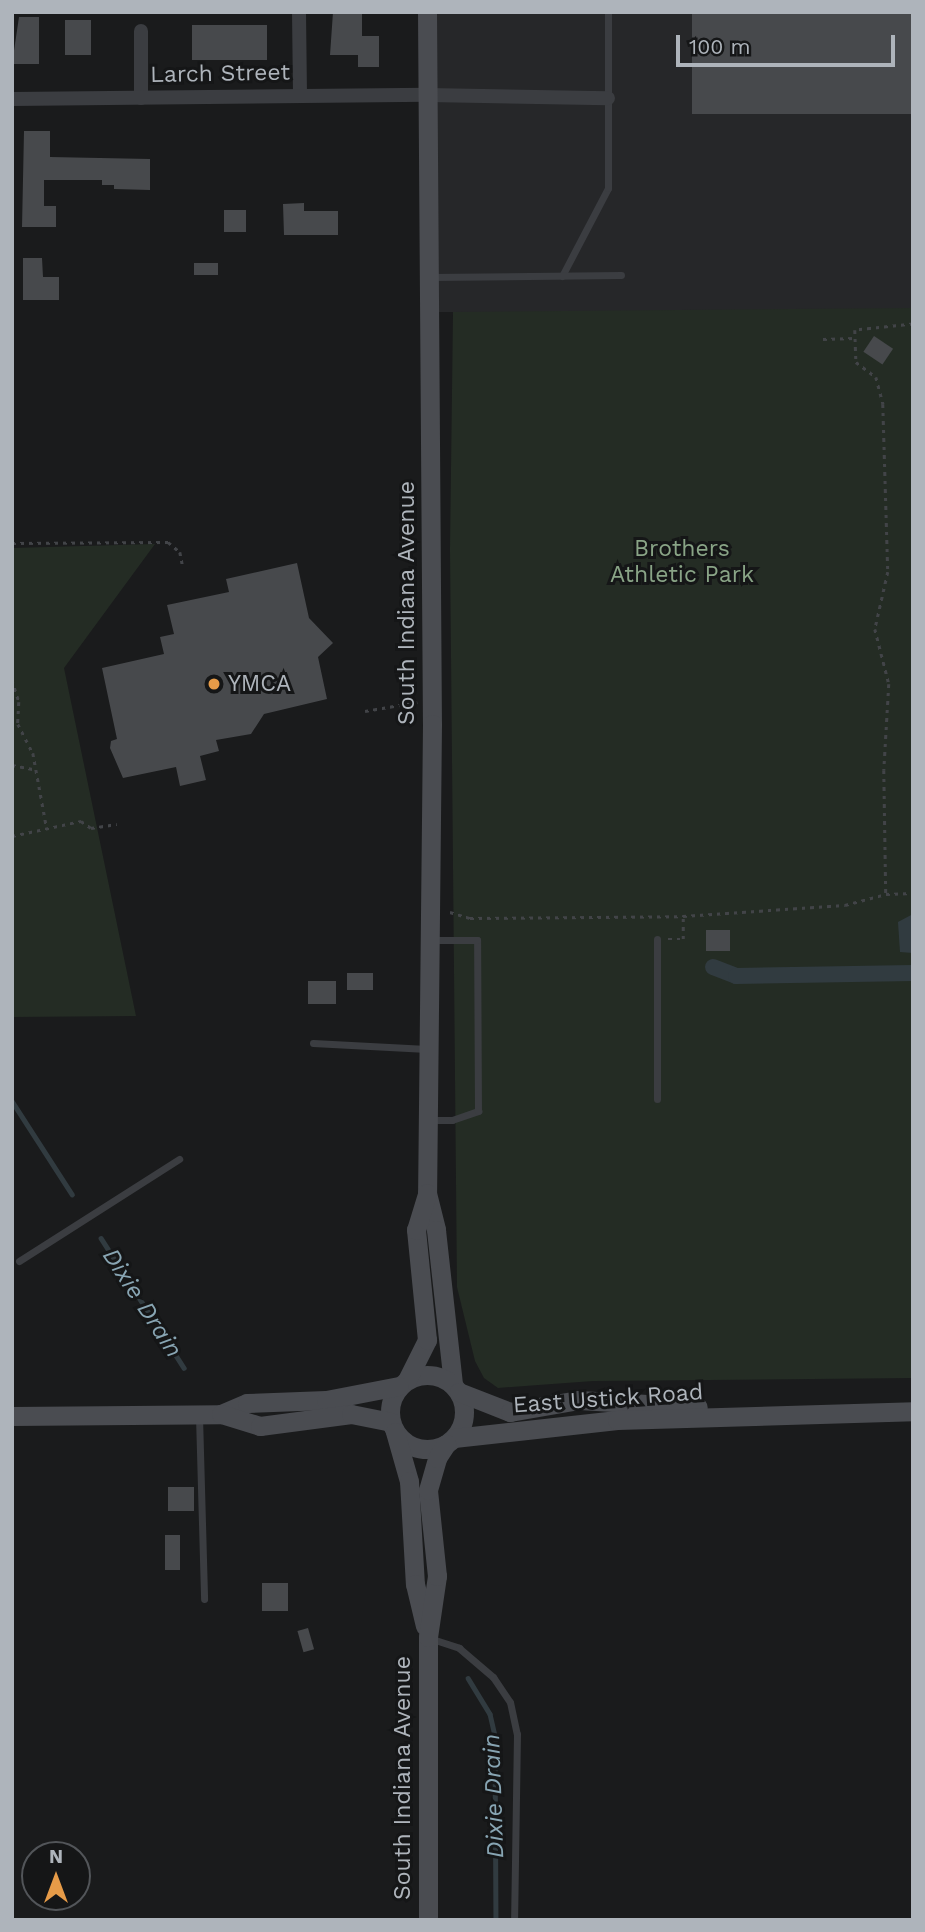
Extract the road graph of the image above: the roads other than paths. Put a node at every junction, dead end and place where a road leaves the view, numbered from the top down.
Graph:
1 (299, 12) edge
2 (427, 12) edge
3 (608, 12) edge
4 (141, 31) dead end
5 (428, 94) junction
6 (300, 96) junction
7 (141, 98) junction
8 (608, 98) junction
9 (12, 100) edge
10 (621, 275) dead end
11 (562, 276) junction
12 (430, 277) junction
13 (657, 939) road end
14 (427, 940) junction
15 (313, 1043) dead end
16 (427, 1049) junction
17 (657, 1099) dead end
18 (427, 1120) junction
19 (179, 1159) dead end
20 (427, 1193) junction
21 (19, 1261) dead end
22 (403, 1383) junction
23 (456, 1389) junction
24 (913, 1411) edge
25 (221, 1414) junction
26 (765, 1414) junction
27 (199, 1415) junction
28 (12, 1416) edge
29 (393, 1427) junction
30 (450, 1441) junction
31 (204, 1600) dead end
32 (428, 1637) junction
33 (428, 1920) edge
34 (514, 1920) edge

1 - 6 street
2 - 5 main road, South Indiana Avenue
3 - 8 lane
4 - 7 street
5 - 6 street, Larch Street
5 - 8 street, Larch Street
5 - 12 main road, South Indiana Avenue
6 - 7 street, Larch Street
7 - 9 street, Larch Street
8 - 11 lane
10 - 11 lane
11 - 12 lane
12 - 14 main road, South Indiana Avenue
13 - 17 lane
14 - 16 main road, South Indiana Avenue
14 - 18 lane
15 - 16 lane
16 - 18 main road, South Indiana Avenue
18 - 20 main road, South Indiana Avenue
19 - 21 lane
20 - 22 main road, South Indiana Avenue
20 - 23 main road, South Indiana Avenue
22 - 23 main road
22 - 25 main road
22 - 29 main road
23 - 26 main road, East Ustick Road
23 - 30 main road
24 - 26 main road, East Ustick Road
25 - 27 main road
25 - 29 main road
26 - 30 main road, East Ustick Road
27 - 28 main road
27 - 31 lane
29 - 30 main road
29 - 32 main road, South Indiana Avenue
30 - 32 main road, South Indiana Avenue
32 - 33 main road, South Indiana Avenue
32 - 34 lane

